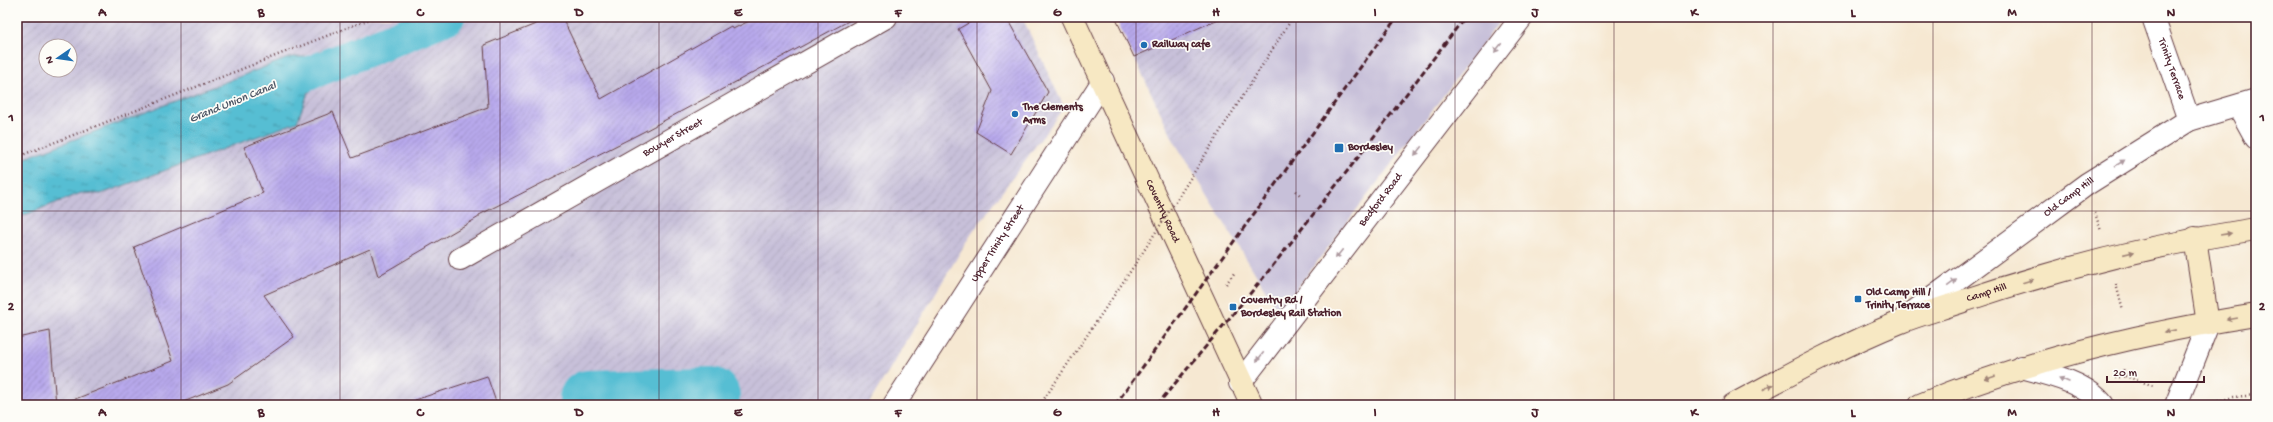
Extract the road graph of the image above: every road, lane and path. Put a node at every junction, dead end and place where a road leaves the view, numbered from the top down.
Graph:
1 (375, 17) edge
2 (886, 17) edge
3 (1072, 17) edge
4 (1293, 17) edge
5 (1522, 17) edge
6 (2153, 17) edge
7 (1102, 81) junction
8 (2248, 103) edge
9 (2189, 120) junction
10 (2256, 138) edge
11 (17, 157) edge
12 (2086, 184) junction
13 (1296, 192) dead end
14 (1300, 195) dead end
15 (2256, 229) edge
16 (2195, 238) junction
17 (2109, 258) junction
18 (460, 259) dead end
19 (2256, 315) edge
20 (1898, 323) junction
21 (2208, 324) junction
22 (2116, 341) junction
23 (2021, 367) junction
24 (1240, 382) junction
25 (2256, 395) edge
26 (2100, 402) edge
27 (2205, 404) edge
28 (894, 405) edge
29 (1040, 405) edge
30 (1244, 405) edge
31 (1252, 405) edge
32 (1733, 405) edge
33 (1920, 405) edge
34 (2176, 405) edge

1 - 11 path
2 - 18 street, Bowyer Street
3 - 7 main road, Coventry Road
4 - 29 path, bridge
5 -> 24 street, Bedford Road
6 - 9 street, Trinity Terrace
7 - 24 main road, Coventry Road
7 - 28 street, Upper Trinity Street
8 - 9 street, Old Camp Hill
8 - 10 street
12 -> 9 street, Old Camp Hill
12 - 17 path
20 -> 12 street, Old Camp Hill
13 - 14 path
16 -> 15 main road, Camp Hill
17 -> 16 main road, Camp Hill
16 - 21 main road
20 -> 17 main road, Camp Hill
17 - 22 path
19 -> 21 main road
32 -> 20 main road, Camp Hill
21 -> 22 main road
21 - 34 street
22 - 23 main road
22 - 26 path
26 -> 23 street
23 -> 33 main road
24 - 30 main road
24 - 31 main road, Coventry Road
25 - 27 path

